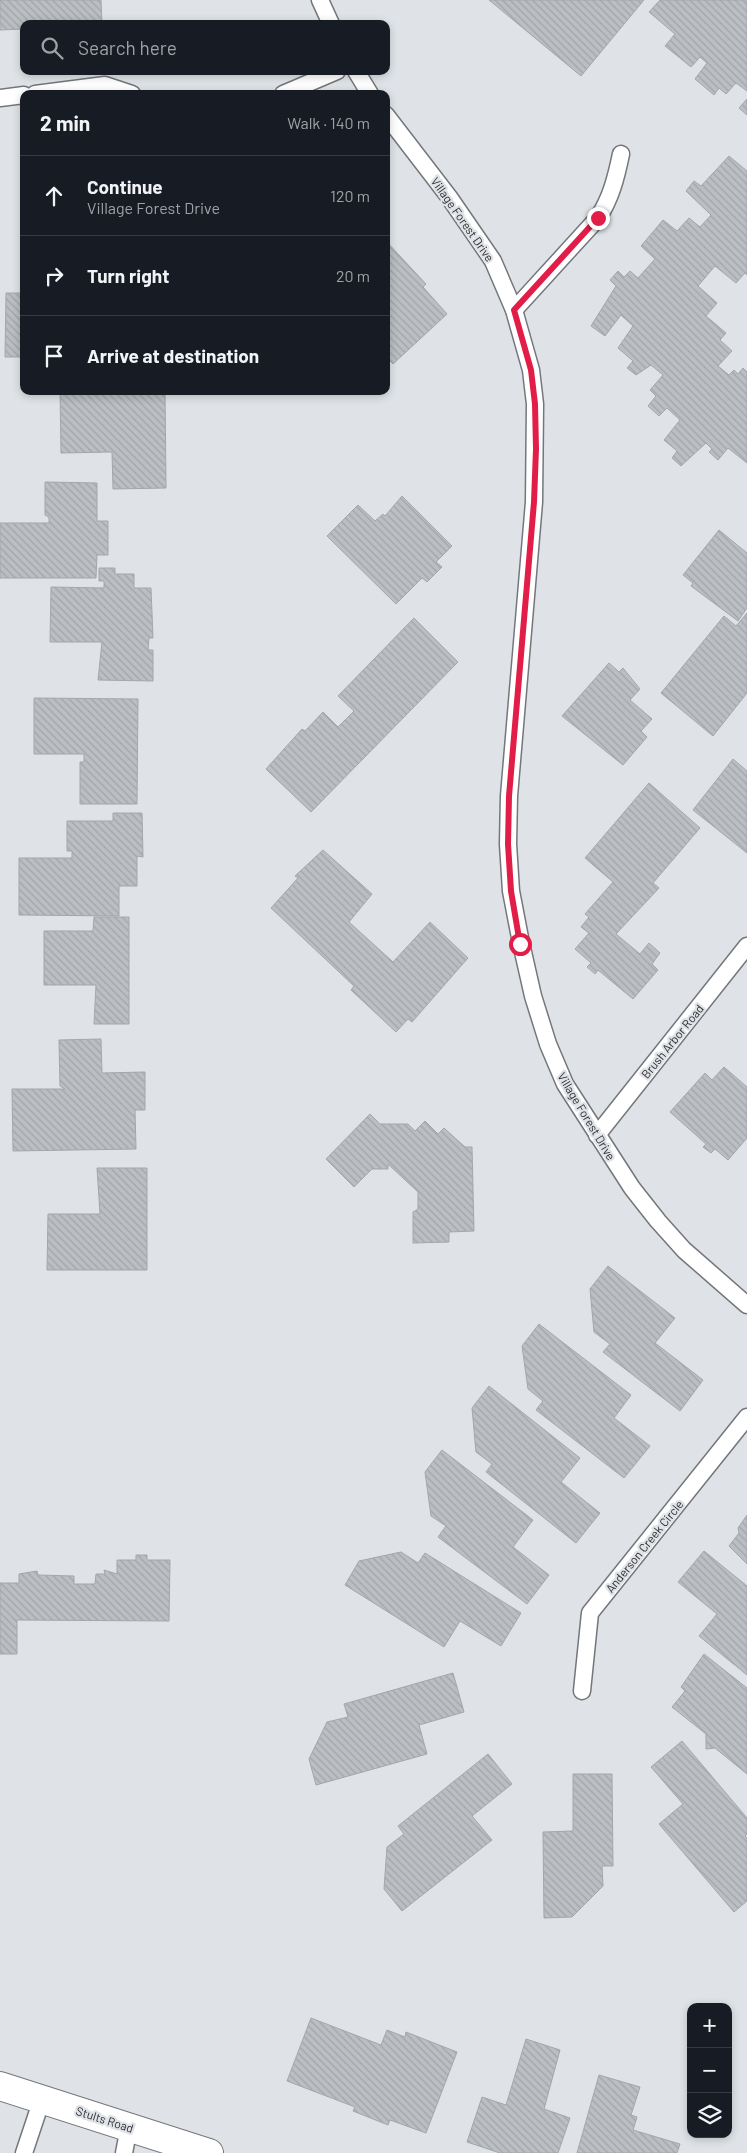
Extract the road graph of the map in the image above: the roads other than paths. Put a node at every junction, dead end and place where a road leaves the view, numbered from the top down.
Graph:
1 (320, 0) edge
2 (329, 20) edge
3 (327, 75) edge
4 (358, 75) edge
5 (66, 90) edge
6 (120, 90) edge
7 (291, 90) edge
8 (368, 90) edge
9 (20, 96) edge
10 (0, 98) edge
11 (390, 120) edge
12 (621, 154) dead end
13 (514, 310) junction
14 (747, 946) edge
15 (597, 1135) junction
16 (747, 1305) edge
17 (747, 1417) edge
18 (582, 1691) dead end
19 (0, 2086) edge
20 (42, 2099) junction
21 (129, 2127) junction
22 (24, 2153) edge
23 (124, 2153) edge
24 (209, 2153) edge

1 - 2 lane
3 - 7 lane
4 - 8 lane
5 - 6 lane
9 - 10 lane
11 - 13 lane, Village Forest Drive
12 - 13 lane
13 - 15 lane, Village Forest Drive
14 - 15 lane, Brush Arbor Road
15 - 16 lane, Village Forest Drive
17 - 18 lane, Anderson Creek Circle
19 - 20 street, Stults Road
20 - 21 street, Stults Road
20 - 22 lane
21 - 23 lane
21 - 24 street, Stults Road

